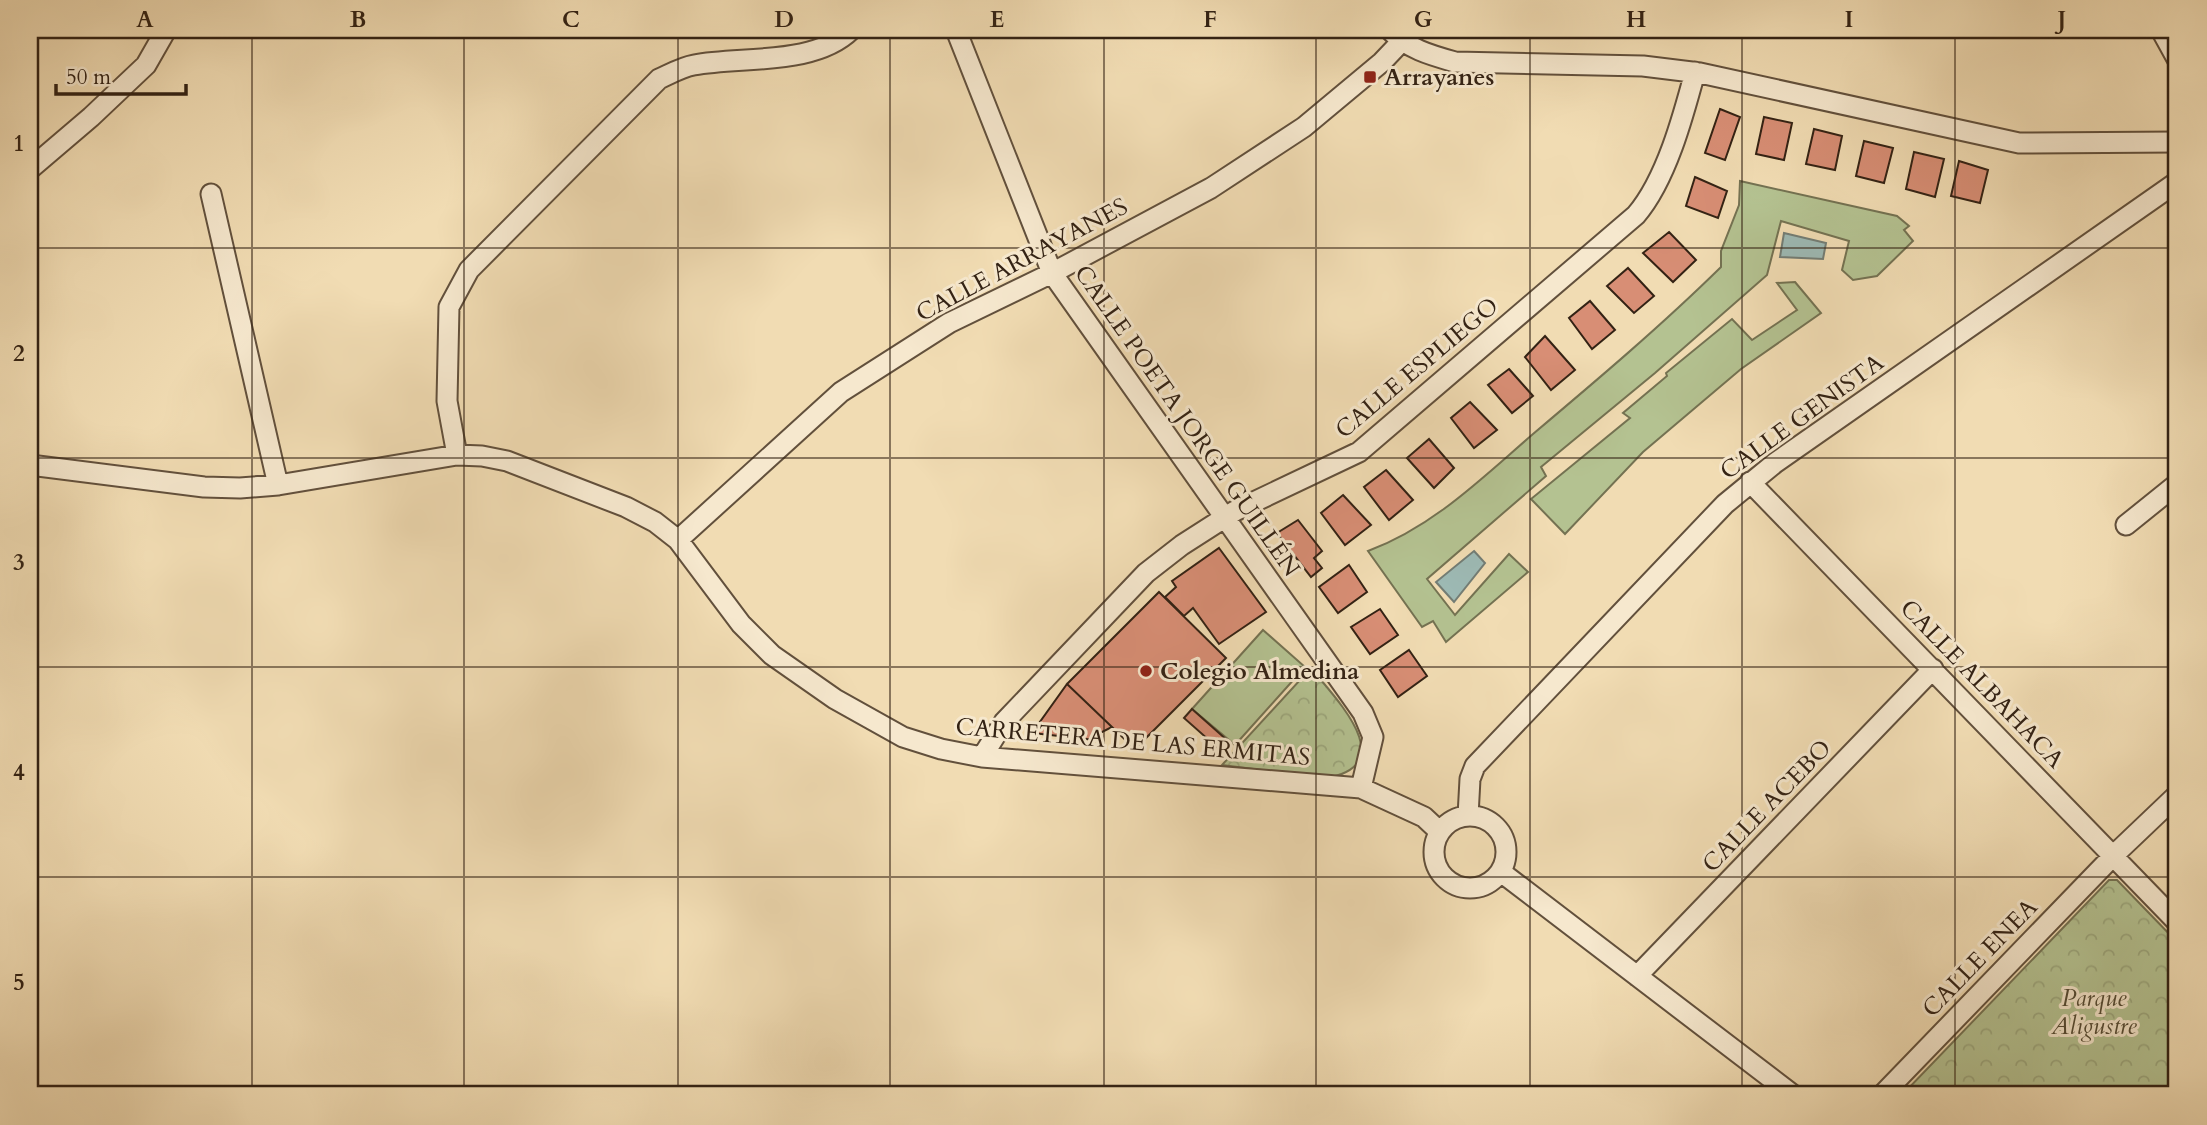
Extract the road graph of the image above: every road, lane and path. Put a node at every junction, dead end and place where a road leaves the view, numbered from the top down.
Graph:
1 (166, 30) edge
2 (851, 30) edge
3 (956, 30) edge
4 (2161, 30) edge
5 (1396, 36) edge
6 (2177, 59) edge
7 (1695, 72) junction
8 (2177, 142) edge
9 (30, 169) edge
10 (2177, 182) edge
11 (211, 194) dead end
12 (1052, 273) junction
13 (457, 455) junction
14 (30, 465) edge
15 (1750, 482) junction
16 (2177, 484) edge
17 (278, 485) junction
18 (1225, 517) junction
19 (2126, 524) dead end
20 (678, 540) junction
21 (1933, 670) junction
22 (982, 757) junction
23 (1361, 788) junction
24 (2177, 795) edge
25 (1468, 816) junction
26 (1440, 832) junction
27 (2114, 855) junction
28 (1501, 872) junction
29 (2177, 922) edge
30 (1637, 976) junction
31 (1793, 1095) edge
32 (1882, 1095) edge

1 - 9 street
2 - 13 street
3 - 12 street, CALLE POETA JORGE GUILLÉN
4 - 6 street
5 - 7 street
5 - 12 street, CALLE ARRAYANES
7 - 8 street
7 - 18 street, CALLE ESPLIEGO
10 - 15 street, CALLE GENISTA
11 - 17 street
12 - 18 street, CALLE POETA JORGE GUILLÉN
12 - 20 street, CALLE ARRAYANES
13 - 17 street, CARRETERA DE LAS ERMITAS
13 - 20 street, CARRETERA DE LAS ERMITAS
14 - 17 street, CARRETERA DE LAS ERMITAS
15 - 21 street, CALLE ALBAHACA
15 - 25 street, CALLE GENISTA
16 - 19 street
18 - 22 street, CALLE ESPLIEGO
18 - 23 street, CALLE POETA JORGE GUILLÉN
20 - 22 street, CARRETERA DE LAS ERMITAS
21 - 27 street, CALLE ALBAHACA
21 - 30 street, CALLE ACEBO
22 - 23 street, CARRETERA DE LAS ERMITAS
23 - 26 street, CARRETERA DE LAS ERMITAS
24 - 27 street, CALLE ENEA
25 - 26 street
25 - 28 street
26 - 28 street
27 - 29 street, CALLE ALBAHACA
27 - 32 street, CALLE ENEA
28 - 30 street
30 - 31 street

